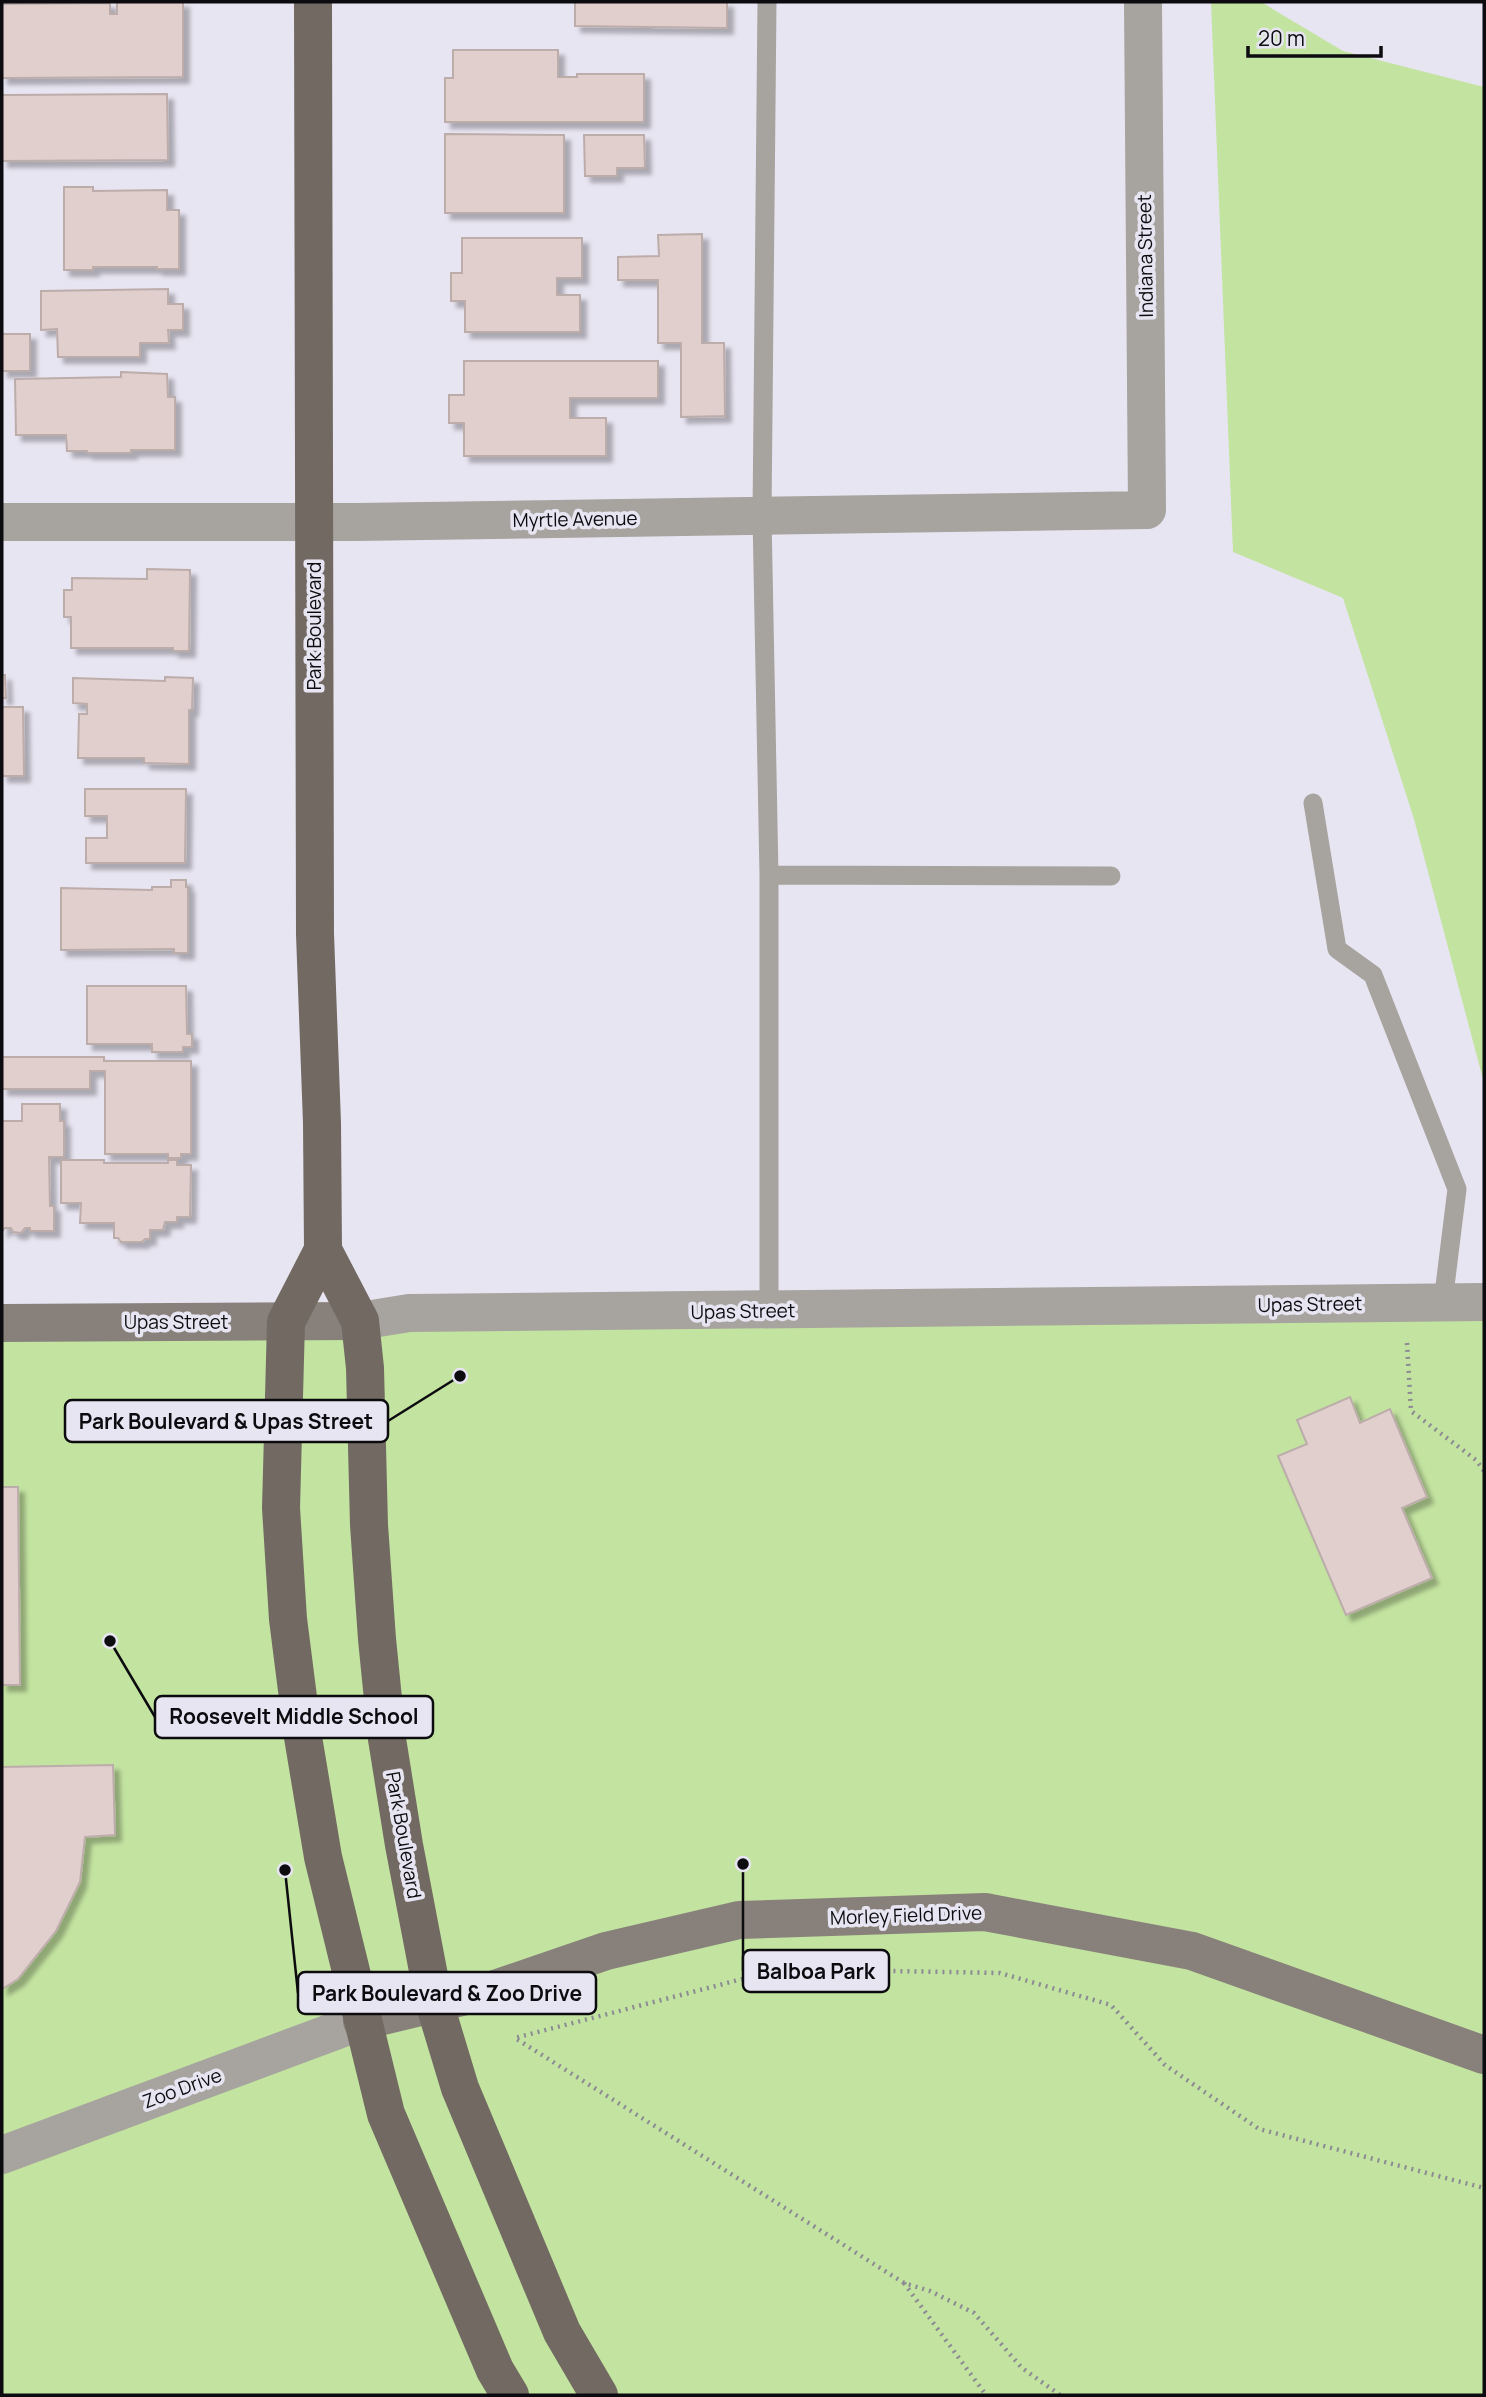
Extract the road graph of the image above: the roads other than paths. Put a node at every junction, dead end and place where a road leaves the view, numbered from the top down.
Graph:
1 (313, 2) edge
2 (767, 2) edge
3 (1143, 2) edge
4 (1147, 510) joint
5 (762, 516) junction
6 (2, 522) edge
7 (313, 522) junction
8 (1313, 803) dead end
9 (769, 875) junction
10 (1111, 876) dead end
11 (323, 1250) junction
12 (1424, 1302) junction
13 (1484, 1302) edge
14 (769, 1310) junction
15 (360, 1321) junction
16 (286, 1322) junction
17 (2, 1323) edge
18 (434, 2002) junction
19 (362, 2021) junction
20 (1484, 2055) edge
21 (2, 2155) edge
22 (510, 2395) edge
23 (599, 2395) edge

1 - 7 main road, Park Boulevard
2 - 5 lane
3 - 4 street, Indiana Street
4 - 5 street, Myrtle Avenue
5 - 7 street, Myrtle Avenue
5 - 9 lane
6 - 7 street, Myrtle Avenue
7 - 11 main road, Park Boulevard
8 - 12 lane
9 - 10 lane
9 - 14 lane
11 - 15 main road, Park Boulevard
11 - 16 main road, Park Boulevard
12 - 13 street, Upas Street
12 - 14 street, Upas Street
14 - 15 street, Upas Street
15 - 16 street, Upas Street
15 - 18 main road, Park Boulevard
16 - 17 street, Upas Street
16 - 19 main road, Park Boulevard
18 - 19 street, Morley Field Drive
18 - 20 street, Morley Field Drive
18 - 23 main road, Park Boulevard
19 - 21 street, Zoo Drive
19 - 22 main road, Park Boulevard

